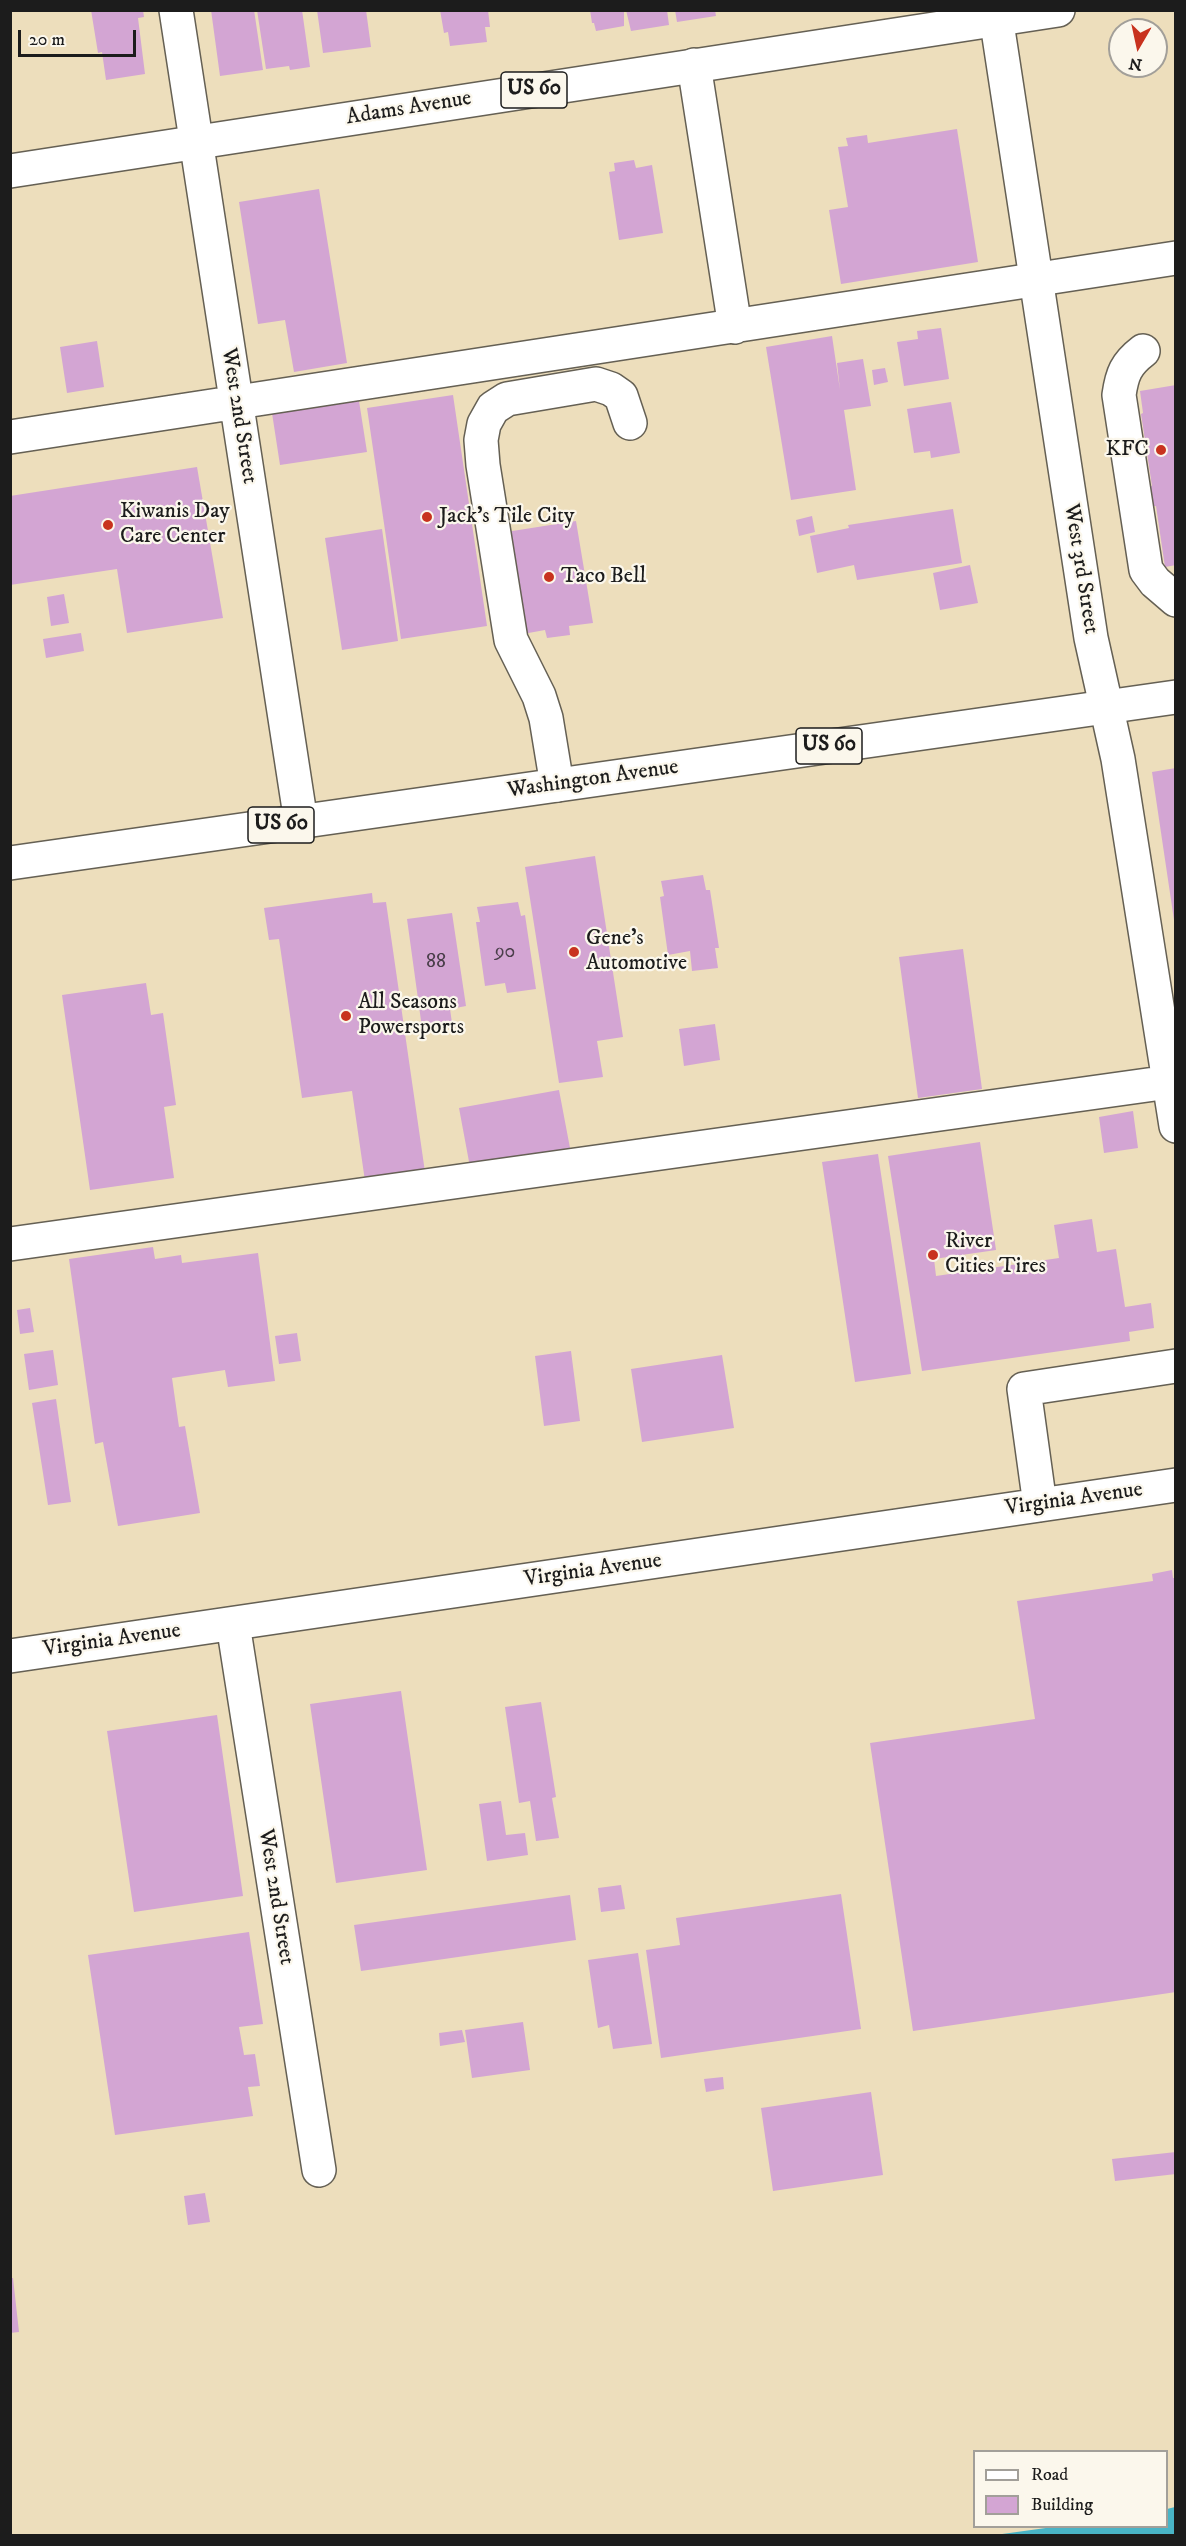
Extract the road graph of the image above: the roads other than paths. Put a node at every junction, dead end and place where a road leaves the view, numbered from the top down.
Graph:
1 (176, 10) edge
2 (1058, 10) edge
3 (995, 15) edge
4 (693, 65) junction
5 (196, 142) junction
6 (10, 171) edge
7 (1176, 258) edge
8 (1035, 280) junction
9 (735, 327) junction
10 (1143, 351) dead end
11 (236, 402) junction
12 (630, 423) dead end
13 (10, 437) edge
14 (1176, 600) edge
15 (1176, 697) edge
16 (1106, 705) junction
17 (557, 785) junction
18 (301, 822) junction
19 (10, 863) edge
20 (1173, 1107) edge
21 (10, 1244) edge
22 (1176, 1366) edge
23 (1176, 1485) edge
24 (1040, 1505) junction
25 (233, 1624) junction
26 (10, 1656) edge
27 (319, 2170) dead end

1 - 5 street, West 2nd Street
2 - 3 street, Adams Avenue / US 60
3 - 4 street, Adams Avenue / US 60
3 - 8 street, West 3rd Street
4 - 5 street, Adams Avenue / US 60
4 - 9 street
5 - 6 street, Adams Avenue / US 60
5 - 11 street, West 2nd Street
7 - 8 street
8 - 9 street
8 - 16 street, West 3rd Street
9 - 11 street
10 - 14 street
11 - 13 street
11 - 18 street, West 2nd Street
12 - 17 street
15 - 16 street, Washington Avenue / US 60
16 - 17 street, Washington Avenue / US 60
16 - 20 street, West 3rd Street
17 - 18 street, Washington Avenue / US 60
18 - 19 street, Washington Avenue / US 60
20 - 21 street
22 - 24 street
23 - 24 street, Virginia Avenue
24 - 25 street, Virginia Avenue
25 - 26 street, Virginia Avenue
25 - 27 street, West 2nd Street

